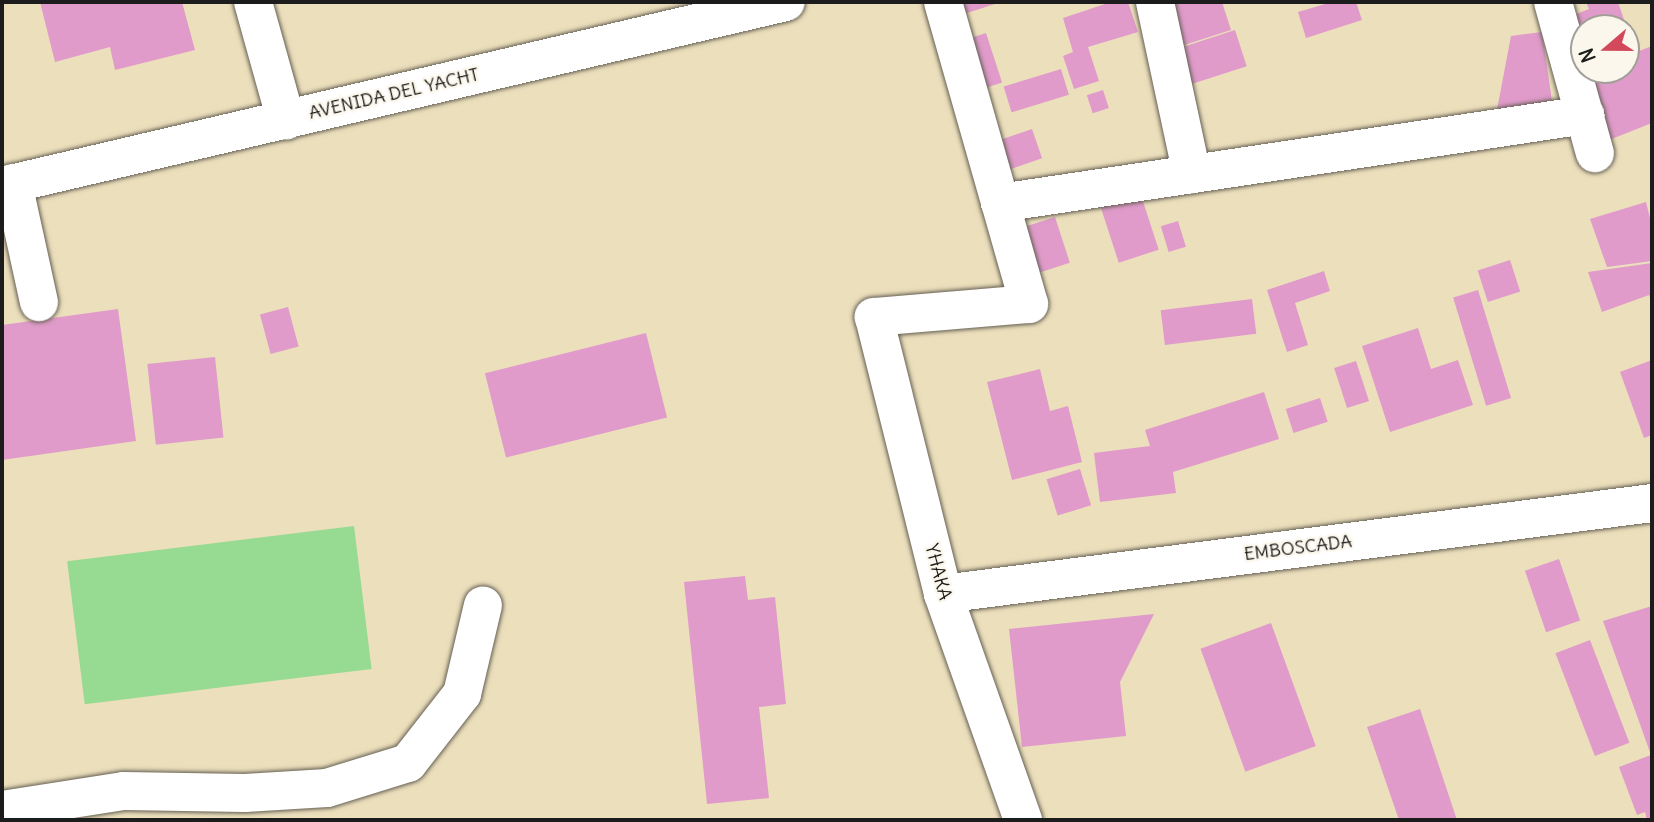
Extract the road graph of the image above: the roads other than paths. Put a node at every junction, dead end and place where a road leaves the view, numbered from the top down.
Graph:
1 (253, 2) edge
2 (786, 2) edge
3 (943, 2) edge
4 (1155, 2) edge
5 (1553, 2) edge
6 (1585, 115) junction
7 (286, 120) junction
8 (1595, 153) dead end
9 (1192, 174) junction
10 (7, 185) edge
11 (1000, 203) junction
12 (39, 302) dead end
13 (1652, 503) edge
14 (943, 594) junction
15 (483, 604) dead end
16 (2, 810) edge
17 (1023, 820) edge

1 - 7 street
2 - 7 street, AVENIDA DEL YACHT
3 - 11 street
4 - 9 street
5 - 6 street
6 - 8 street
6 - 9 street
7 - 10 street, AVENIDA DEL YACHT
9 - 11 street
10 - 12 street
11 - 14 street, YHAKA
13 - 14 street, EMBOSCADA
14 - 17 street, YHAKA
15 - 16 street

